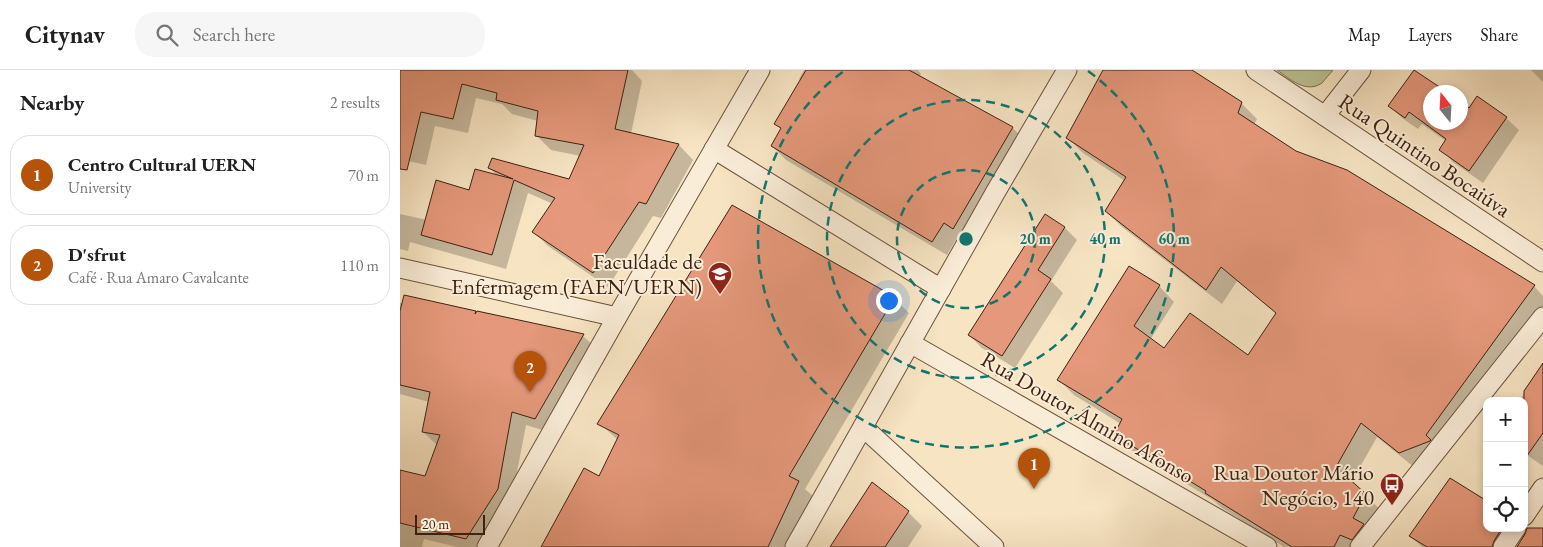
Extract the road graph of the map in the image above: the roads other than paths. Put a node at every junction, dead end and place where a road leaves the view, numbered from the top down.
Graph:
1 (760, 70) edge
2 (1067, 70) edge
3 (1256, 70) edge
4 (1361, 70) edge
5 (1325, 116) junction
6 (714, 149) junction
7 (1543, 262) edge
8 (400, 268) edge
9 (941, 289) junction
10 (1543, 317) edge
11 (617, 318) junction
12 (910, 343) junction
13 (863, 427) junction
14 (1543, 488) edge
15 (1528, 510) edge
16 (1513, 532) edge
17 (488, 547) edge
18 (795, 547) edge
19 (994, 547) edge
20 (1267, 547) edge
21 (1360, 547) edge
22 (1503, 547) edge

1 - 6 street
2 - 9 street
3 - 5 street, Rua Quintino Bocaiúva
4 - 5 street
5 - 7 street, Rua Quintino Bocaiúva
6 - 9 street
6 - 11 street
8 - 11 street
9 - 12 street
10 - 21 street
11 - 17 street
12 - 13 street
12 - 20 street, Rua Doutor Almino Afonso
13 - 18 street
13 - 19 street
14 - 15 street
16 - 22 street

